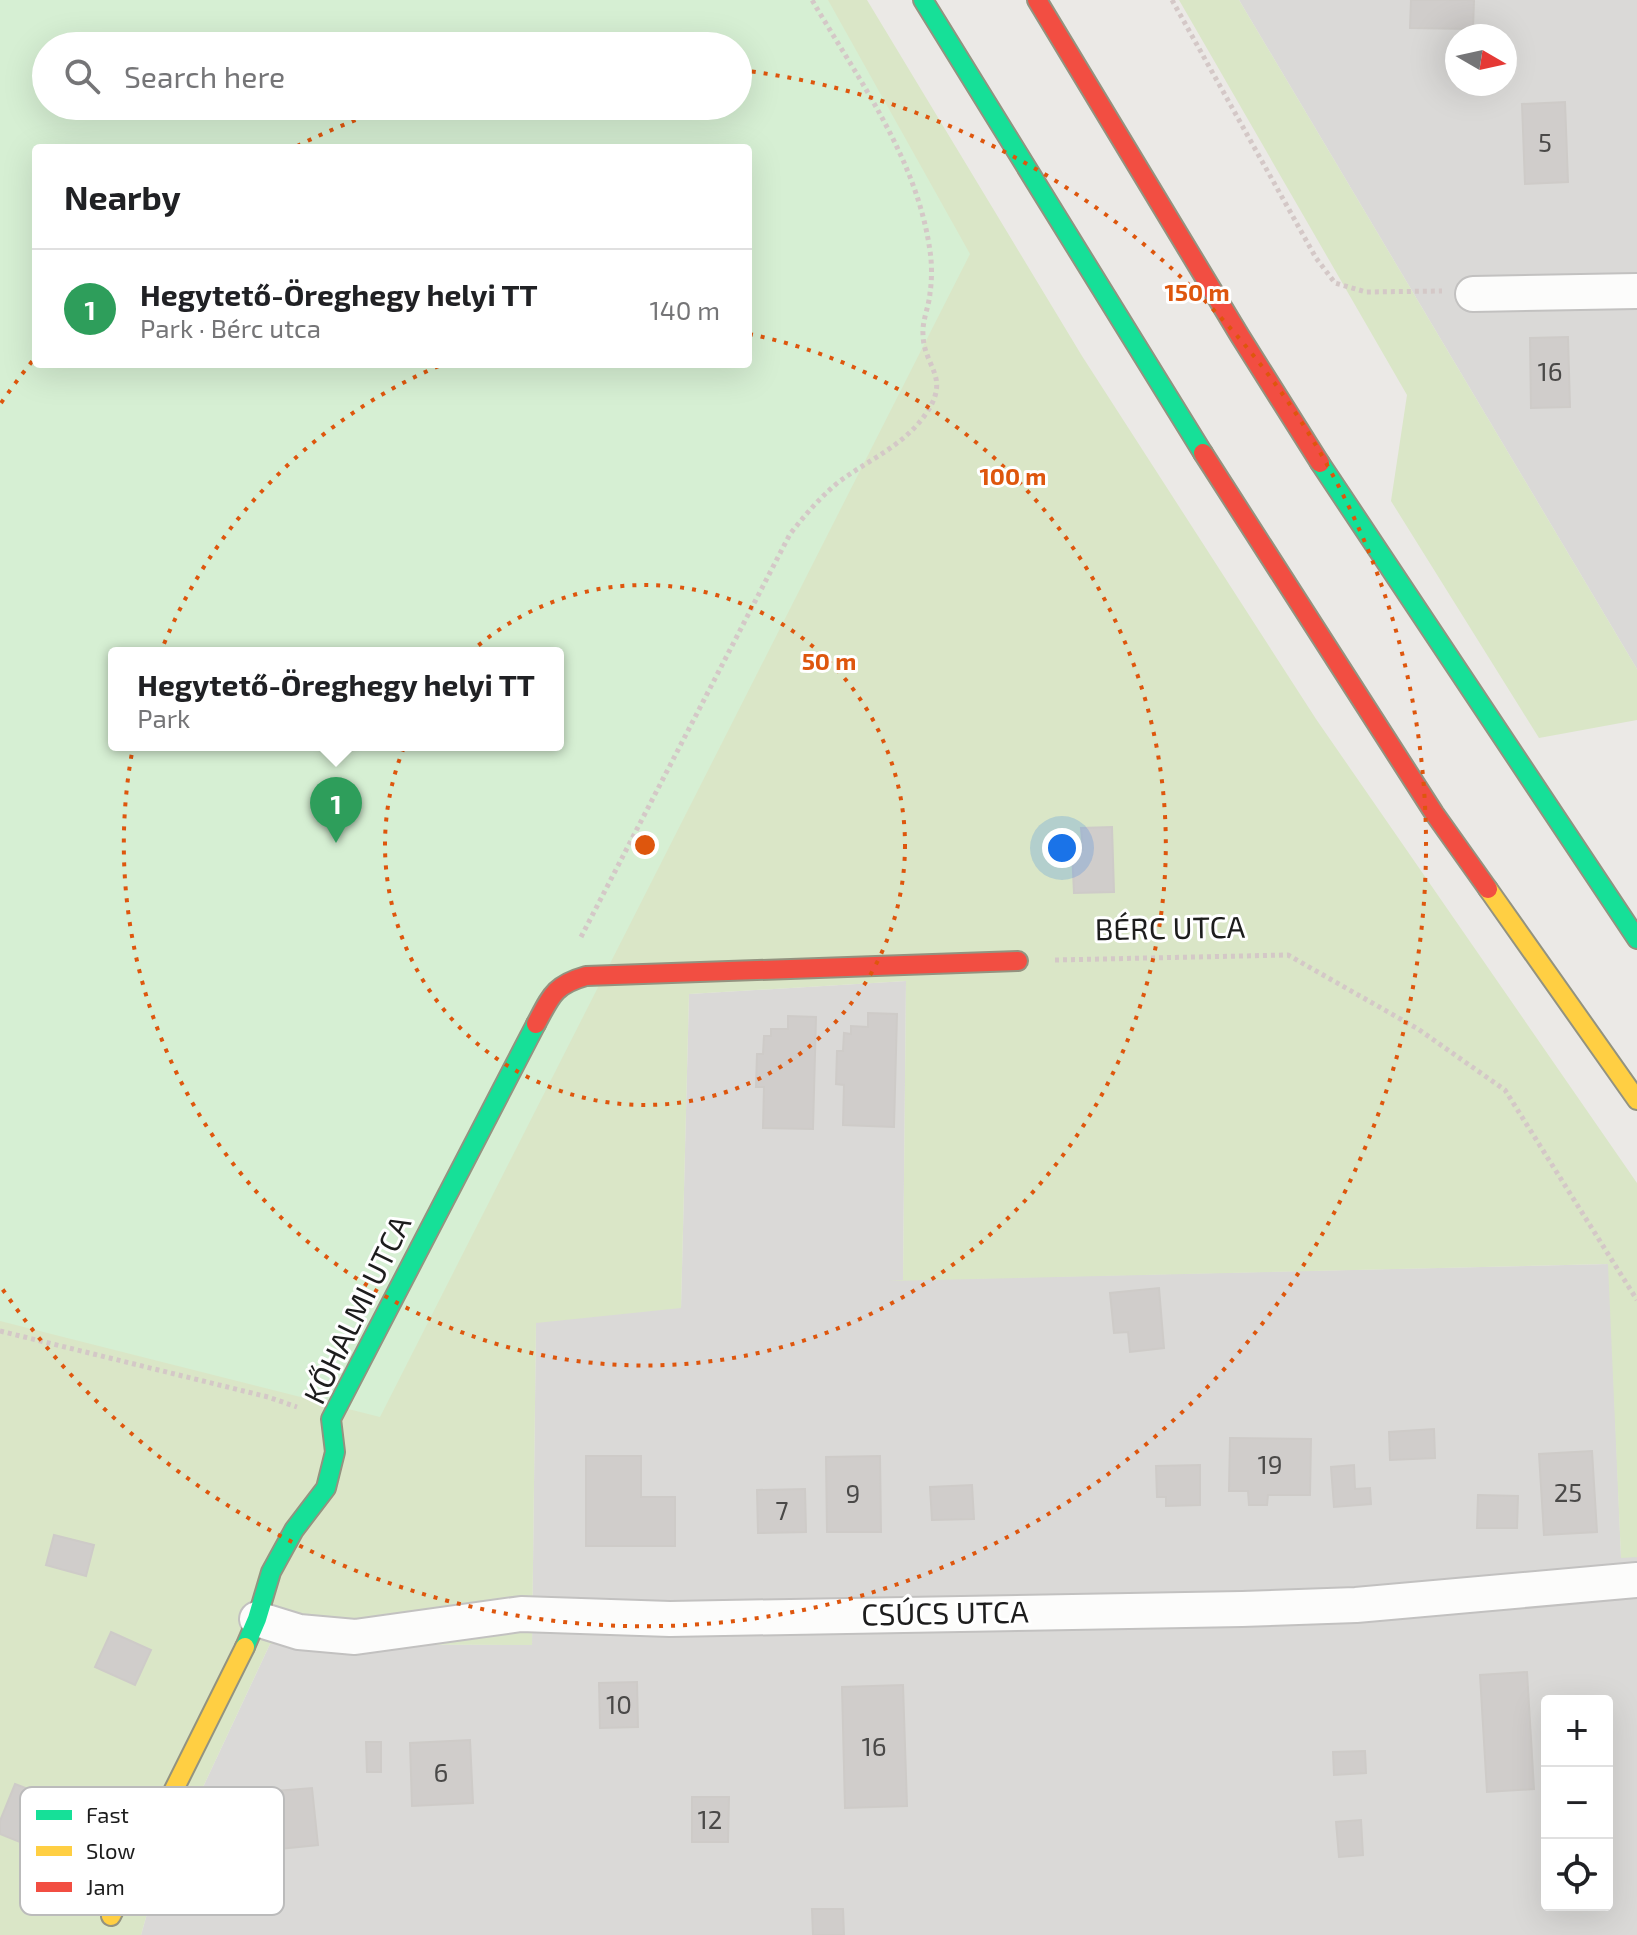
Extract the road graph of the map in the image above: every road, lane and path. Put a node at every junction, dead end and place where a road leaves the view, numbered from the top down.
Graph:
1 (812, 0) edge
2 (923, 0) edge
3 (1037, 0) edge
4 (1172, 0) edge
5 (1637, 291) edge
6 (1473, 294) joint
7 (1637, 939) edge
8 (1018, 961) joint
9 (553, 991) junction
10 (1637, 1100) edge
11 (1637, 1300) edge
12 (0, 1331) edge
13 (331, 1419) junction
14 (1637, 1580) edge
15 (257, 1619) junction
16 (174, 1787) edge

1 - 9 path
2 - 10 main road
3 - 7 main road
4 - 6 path
5 - 6 street
8 - 9 main road
8 - 11 path, BÉRC UTCA
9 - 13 main road, KŐHALMI UTCA
12 - 13 path
13 - 15 main road, KŐHALMI UTCA
14 - 15 street, CSÚCS UTCA
15 - 16 main road, KŐHALMI UTCA

